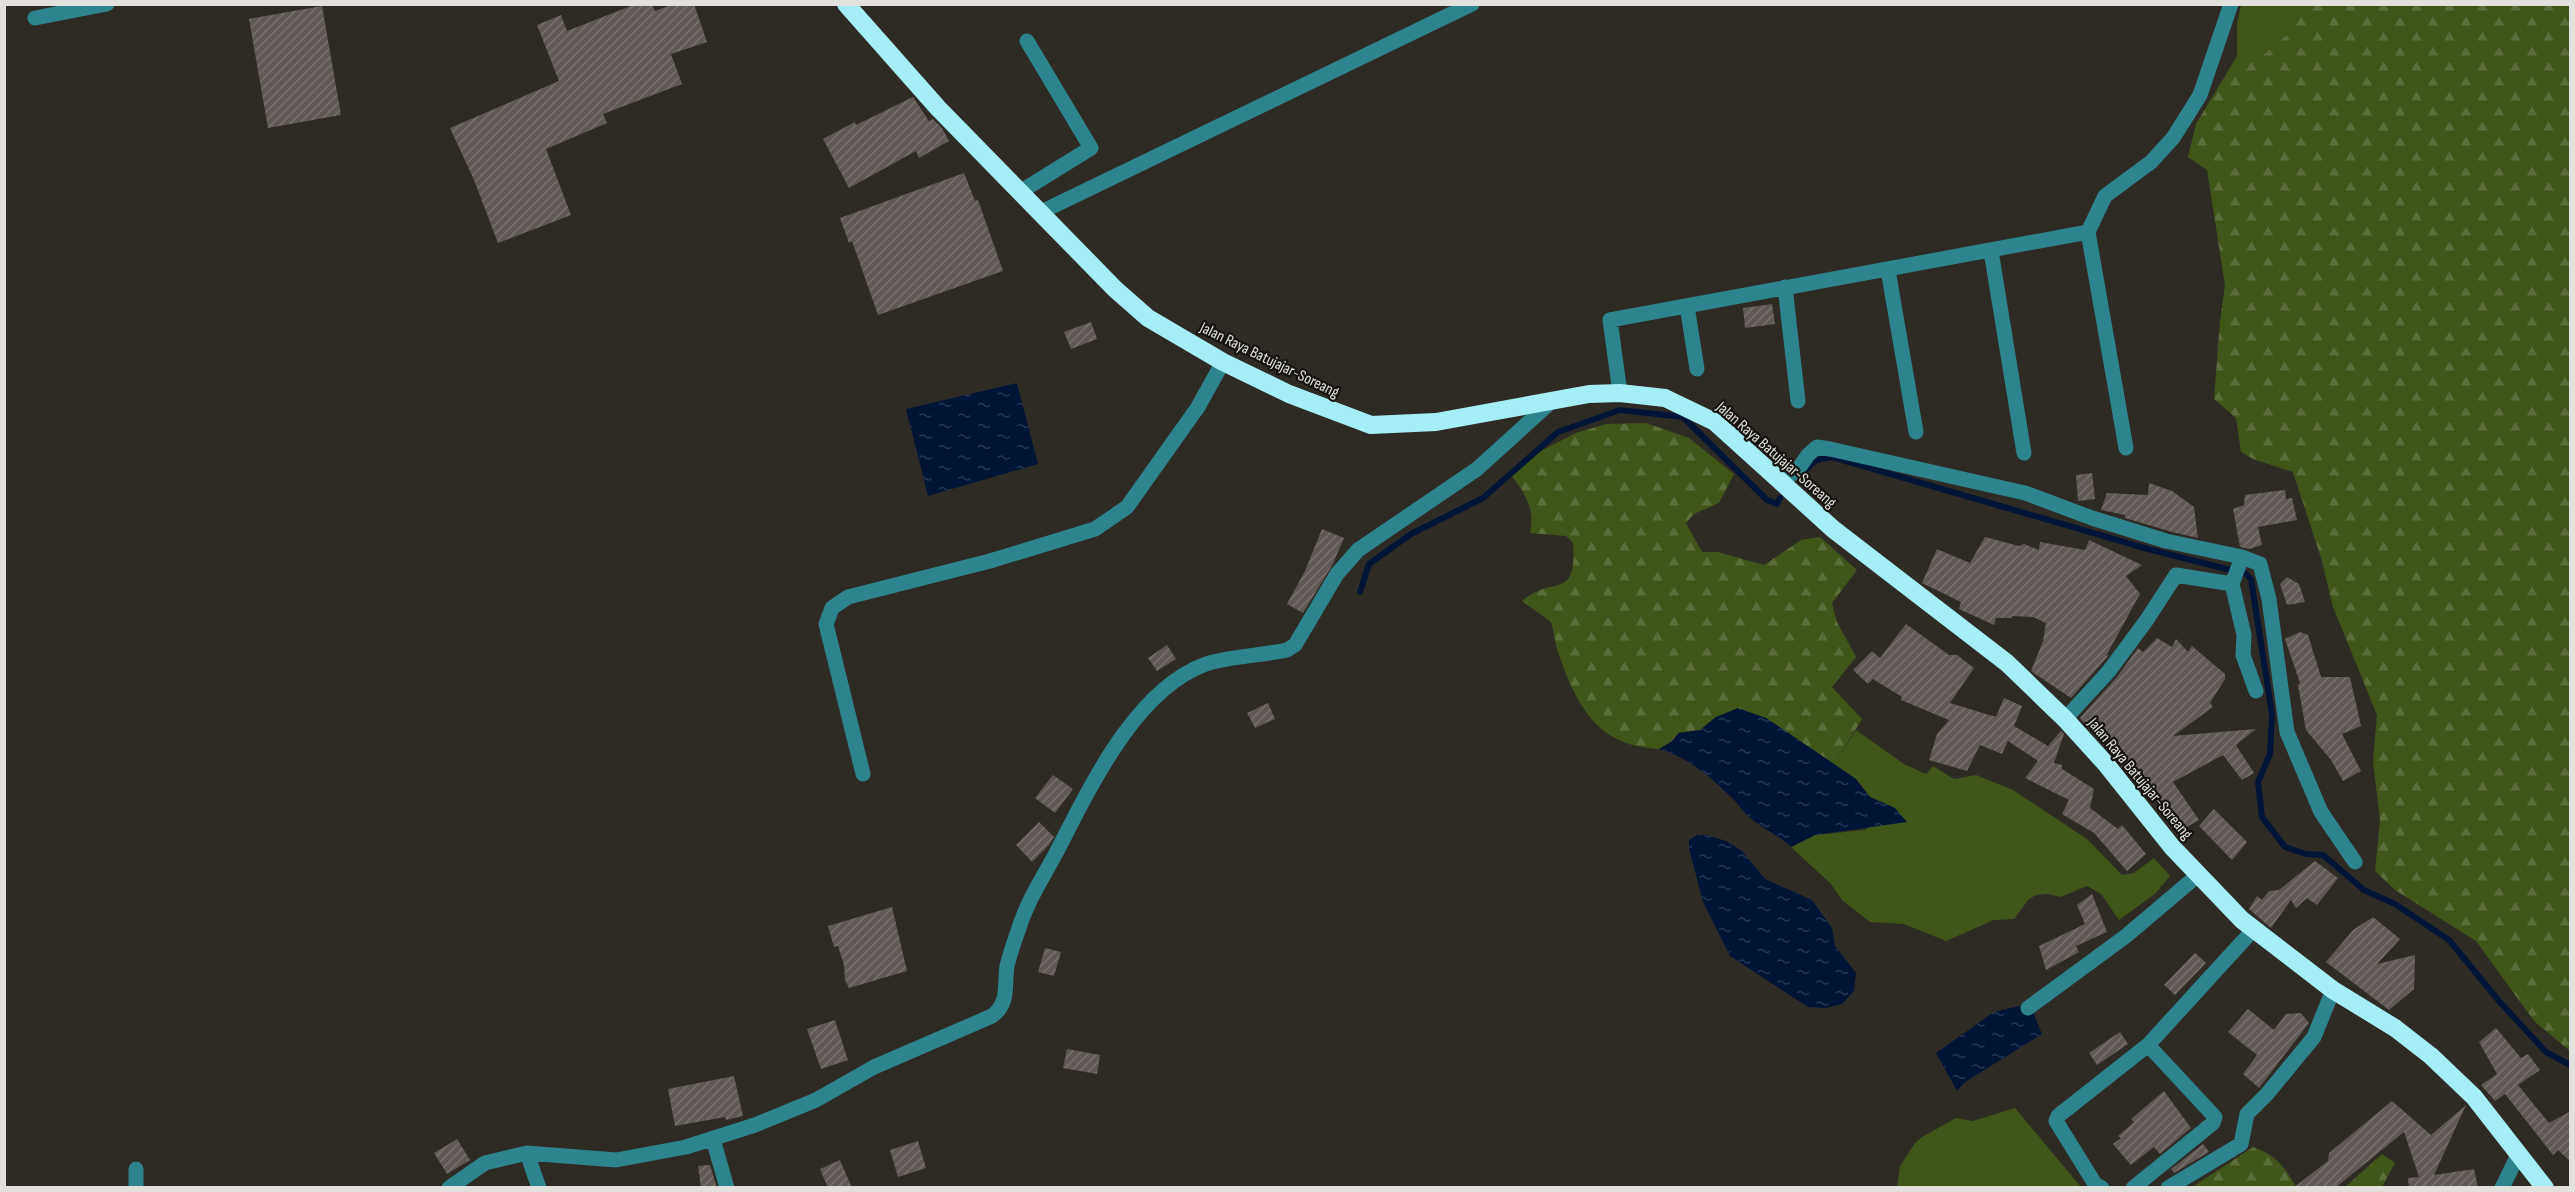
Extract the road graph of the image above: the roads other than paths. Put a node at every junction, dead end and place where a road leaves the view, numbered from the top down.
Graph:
1 (107, 4) edge
2 (846, 4) edge
3 (1472, 4) edge
4 (2231, 4) edge
5 (35, 18) dead end
6 (1027, 40) dead end
7 (1020, 192) junction
8 (1041, 212) junction
9 (2088, 232) junction
10 (1991, 250) junction
11 (1888, 270) junction
12 (1785, 287) junction
13 (1687, 306) junction
14 (1223, 362) junction
15 (1697, 369) dead end
16 (1620, 393) junction
17 (1798, 401) dead end
18 (1552, 402) junction
19 (1916, 432) dead end
20 (2126, 448) dead end
21 (2024, 453) dead end
22 (1780, 481) junction
23 (2241, 561) junction
24 (2232, 581) junction
25 (2256, 691) dead end
26 (2065, 719) junction
27 (863, 774) dead end
28 (2355, 862) dead end
29 (2198, 875) junction
30 (2254, 929) junction
31 (2333, 990) junction
32 (2028, 1008) dead end
33 (2148, 1045) junction
34 (713, 1139) junction
35 (527, 1153) junction
36 (2518, 1155) junction
37 (136, 1170) dead end
38 (136, 1188) edge
39 (449, 1188) edge
40 (539, 1188) edge
41 (727, 1188) edge
42 (2102, 1188) edge
43 (2133, 1188) edge
44 (2168, 1188) edge
45 (2502, 1188) edge
46 (2545, 1188) edge

1 - 5 street
2 - 7 highway, Jalan Raya Batujajar-Soreang
3 - 8 street
4 - 9 street
6 - 7 street
7 - 8 highway, Jalan Raya Batujajar-Soreang
8 - 14 highway, Jalan Raya Batujajar-Soreang
9 - 10 street
9 - 20 street
10 - 11 street
10 - 21 street
11 - 12 street
11 - 19 street
12 - 13 street
12 - 17 street
13 - 15 street
13 - 16 street
14 - 18 highway, Jalan Raya Batujajar-Soreang
14 - 27 street
16 - 18 highway, Jalan Raya Batujajar-Soreang
16 - 22 highway, Jalan Raya Batujajar-Soreang
18 - 34 street
22 - 23 street
22 - 26 highway, Jalan Raya Batujajar-Soreang
23 - 24 street
23 - 28 street
24 - 25 street
24 - 26 street
26 - 29 highway, Jalan Raya Batujajar-Soreang
29 - 30 highway, Jalan Raya Batujajar-Soreang
29 - 32 street
30 - 31 highway, Jalan Raya Batujajar-Soreang
30 - 33 street
31 - 36 highway, Jalan Raya Batujajar-Soreang
31 - 44 street
33 - 42 street
33 - 43 street
34 - 35 street
34 - 41 street
35 - 39 street
35 - 40 street
36 - 45 street
36 - 46 highway, Jalan Raya Batujajar-Soreang
37 - 38 street

